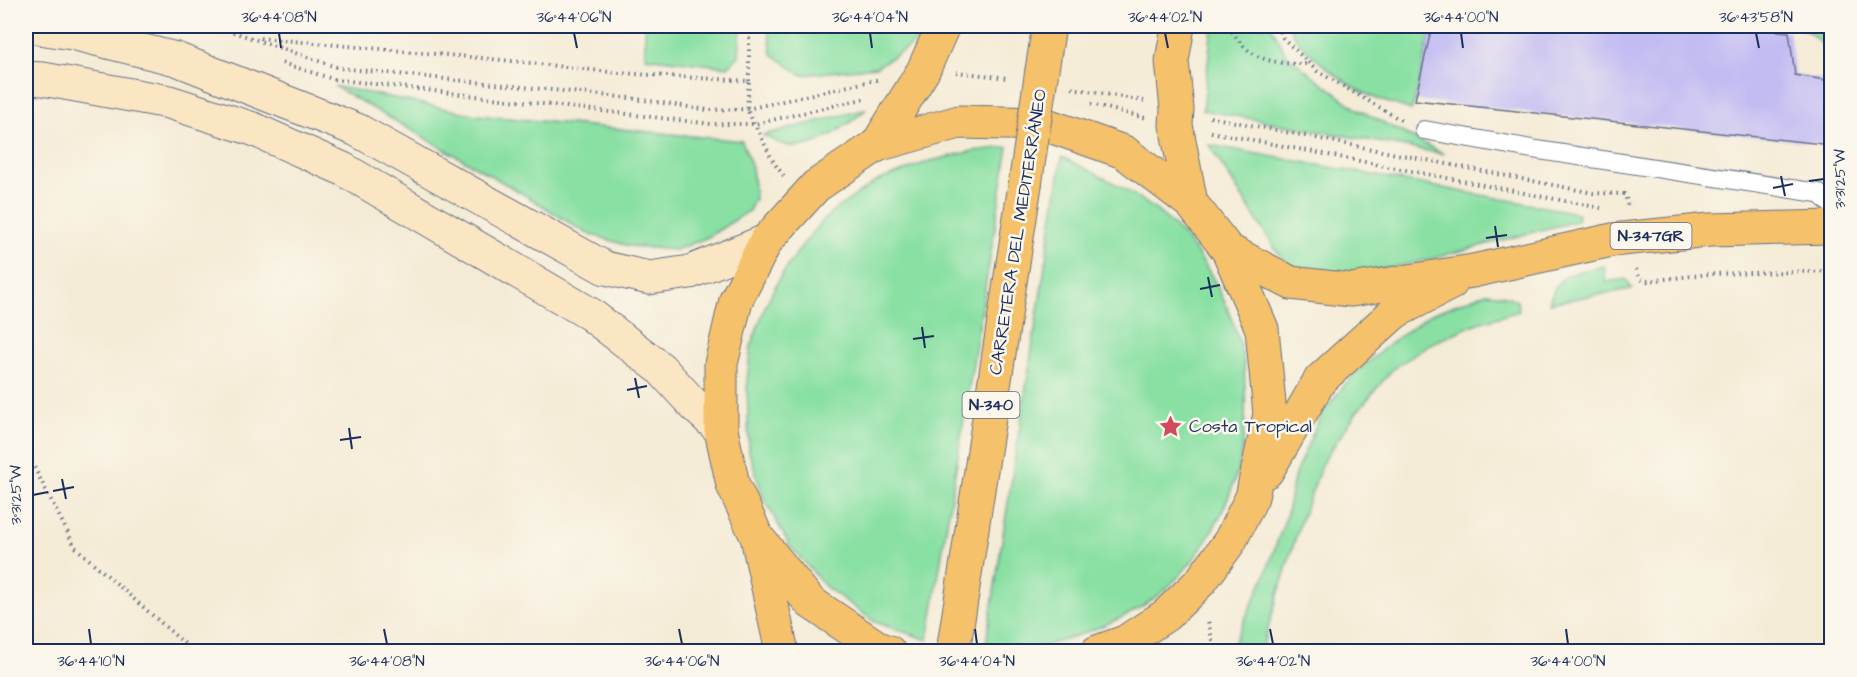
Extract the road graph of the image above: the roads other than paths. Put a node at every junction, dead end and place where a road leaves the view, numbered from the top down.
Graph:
1 (26, 26) edge
2 (943, 26) edge
3 (1049, 26) edge
4 (1178, 26) edge
5 (26, 78) edge
6 (1424, 130) road end
7 (878, 145) junction
8 (1191, 203) junction
9 (1832, 205) edge
10 (1832, 227) edge
11 (766, 242) junction
12 (1228, 250) junction
13 (1473, 271) junction
14 (721, 430) junction
15 (1252, 497) junction
16 (757, 537) junction
17 (955, 638) edge
18 (1113, 648) edge
19 (782, 651) edge
20 (889, 651) edge

1 - 11 main road
2 - 7 highway
3 - 17 highway, CARRETERA DEL MEDITERRÁNEO / N-340, bridge
4 - 8 highway
5 - 14 main road
6 - 9 lane
7 - 8 highway
7 - 11 highway
8 - 12 highway
10 - 13 highway, N-347GR
11 - 14 highway
12 - 13 highway, N-347GR
12 - 15 highway
13 - 15 highway, N-347GR
14 - 16 highway
15 - 18 highway
16 - 19 highway
16 - 20 highway

